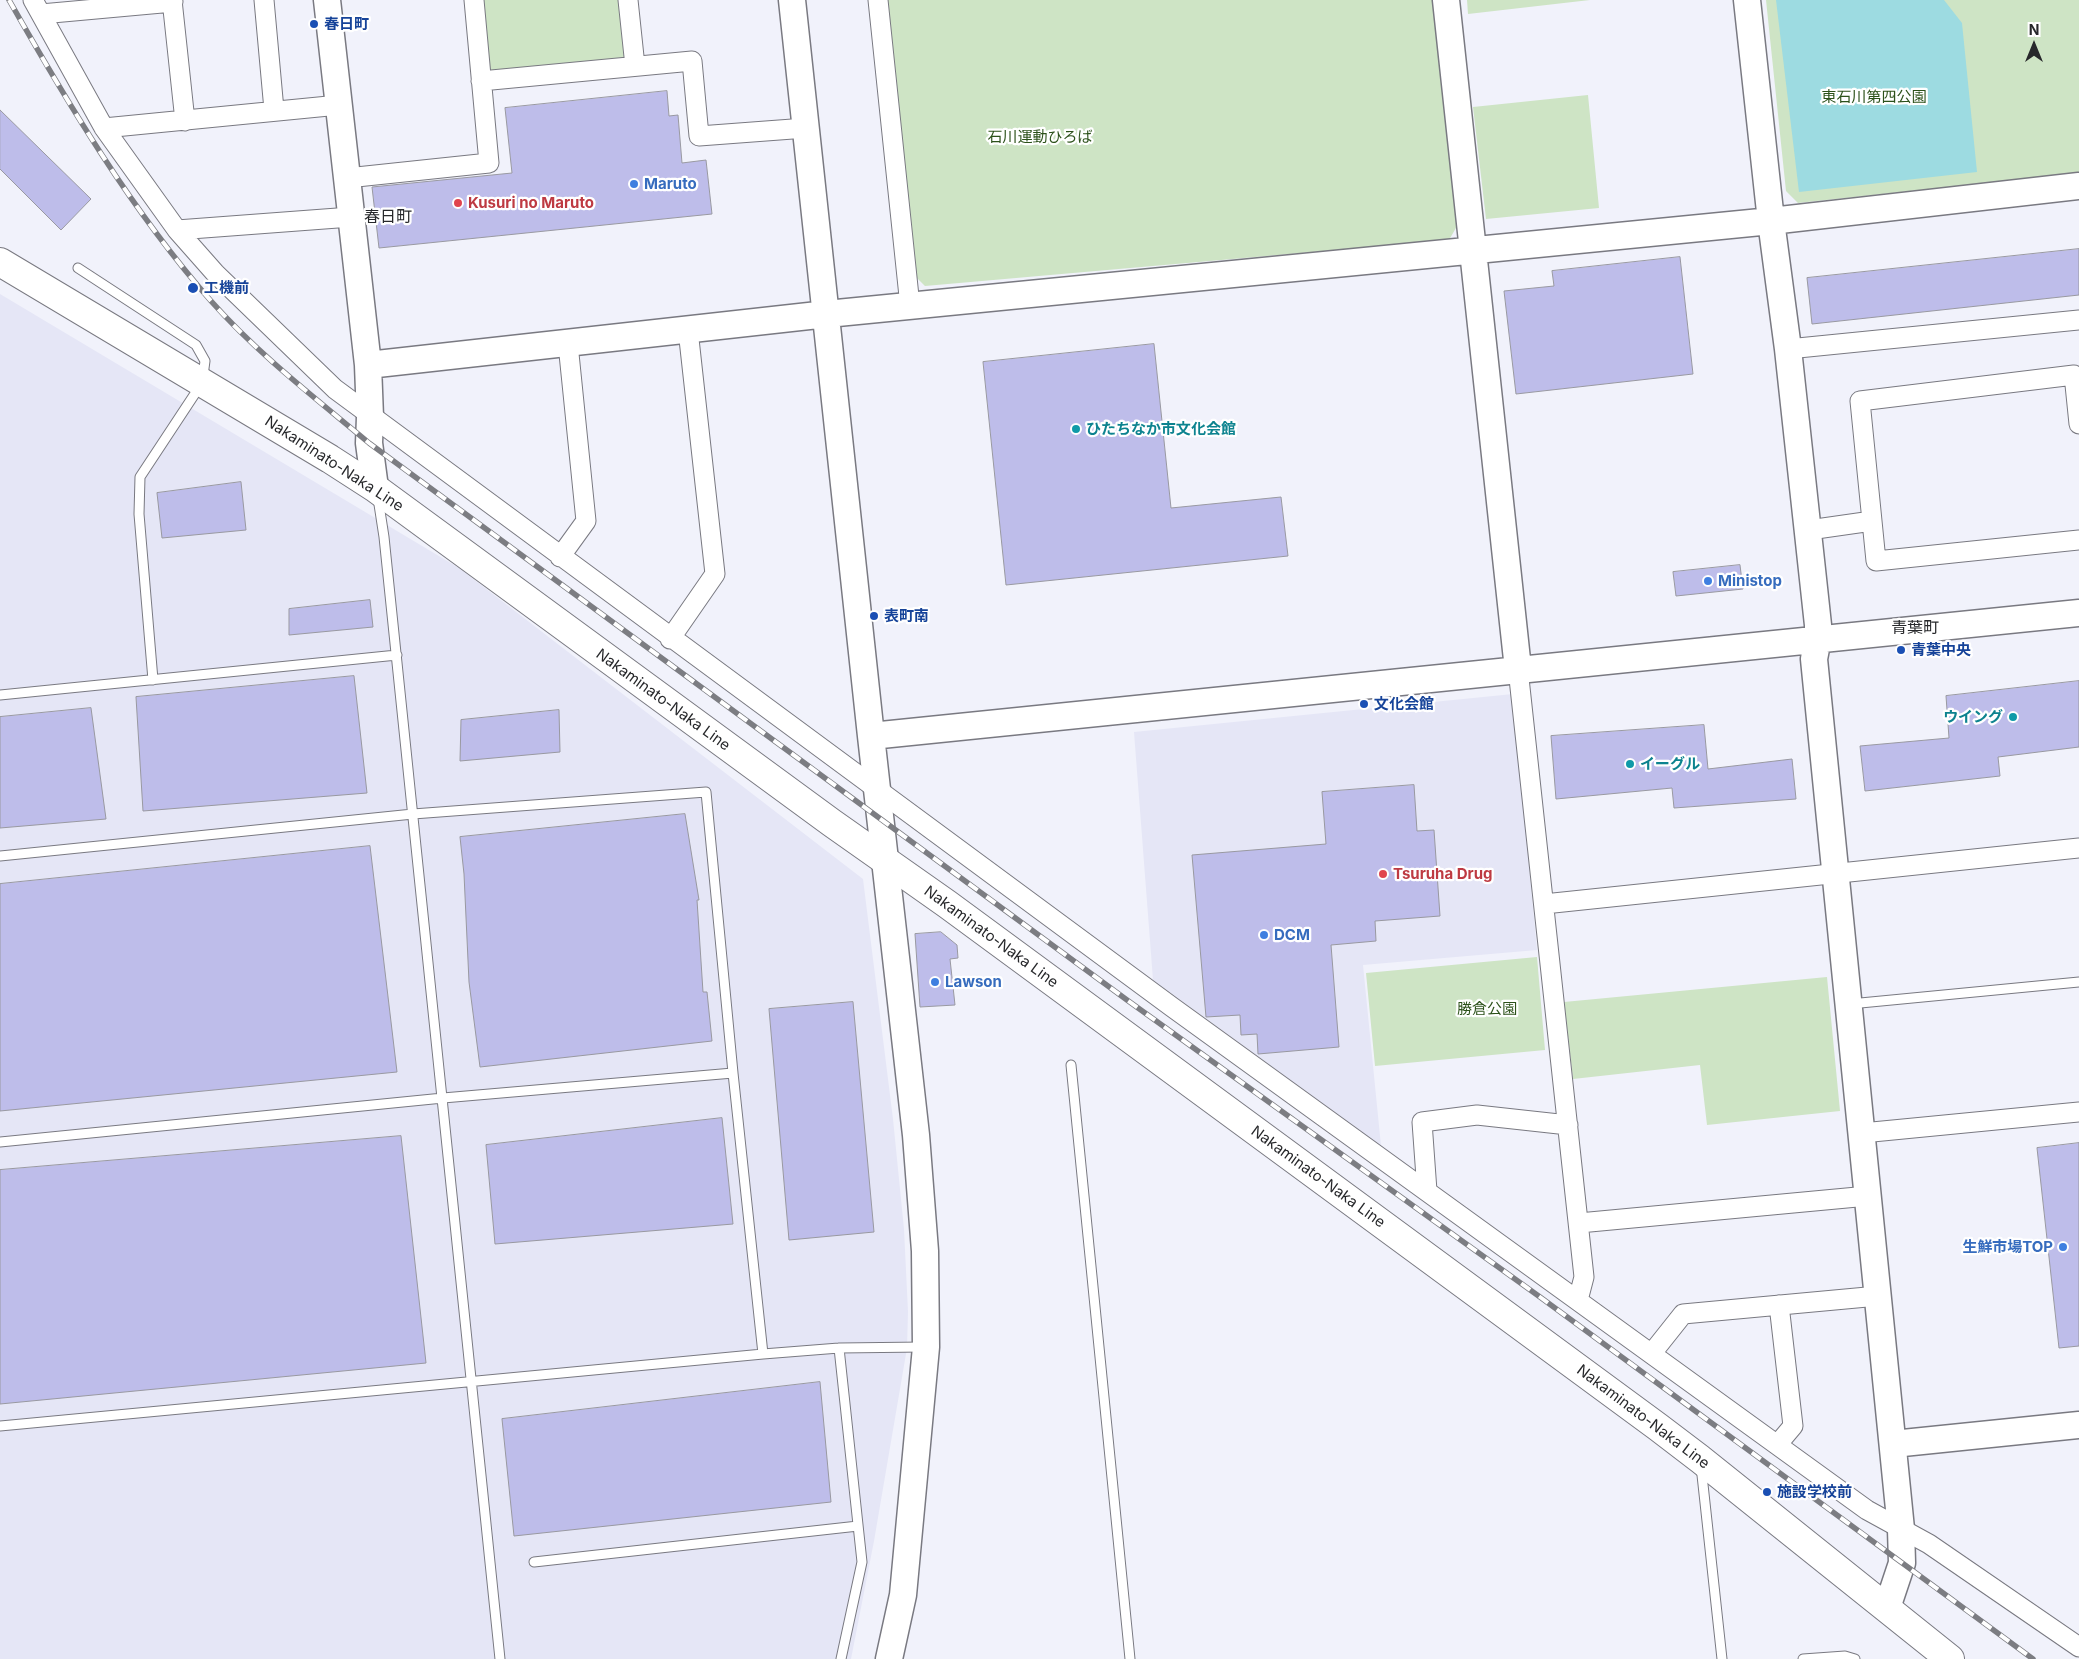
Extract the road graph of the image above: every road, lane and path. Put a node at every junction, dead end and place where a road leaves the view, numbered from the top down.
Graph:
1 (264, 0) edge
2 (327, 0) edge
3 (474, 0) edge
4 (628, 0) edge
5 (792, 0) edge
6 (878, 0) edge
7 (1446, 0) edge
8 (1747, 0) edge
9 (172, 1) edge
10 (37, 7) edge
11 (635, 66) junction
12 (481, 81) junction
13 (339, 105) junction
14 (274, 110) junction
15 (185, 121) junction
16 (104, 128) junction
17 (806, 128) junction
18 (347, 178) junction
19 (2079, 186) edge
20 (351, 216) junction
21 (1771, 221) junction
22 (177, 230) junction
23 (1473, 250) junction
24 (0, 262) edge
25 (78, 268) dead end
26 (910, 306) junction
27 (827, 314) junction
28 (2079, 320) edge
29 (688, 330) junction
30 (568, 344) junction
31 (1788, 349) junction
32 (368, 365) junction
33 (202, 383) junction
34 (370, 417) junction
35 (2079, 424) edge
36 (375, 488) junction
37 (1872, 521) junction
38 (1809, 530) junction
39 (2079, 540) edge
40 (560, 557) junction
41 (2079, 613) edge
42 (1818, 638) junction
43 (670, 639) junction
44 (397, 655) junction
45 (1518, 669) junction
46 (153, 680) junction
47 (0, 695) edge
48 (871, 736) junction
49 (877, 788) junction
50 (413, 814) junction
51 (2079, 848) edge
52 (0, 856) edge
53 (885, 861) junction
54 (1836, 873) junction
55 (1544, 904) junction
56 (2079, 982) edge
57 (1849, 1004) junction
58 (1070, 1065) dead end
59 (733, 1073) junction
60 (443, 1098) junction
61 (2079, 1112) edge
62 (1568, 1125) junction
63 (1862, 1133) junction
64 (0, 1142) edge
65 (1427, 1191) junction
66 (1868, 1196) junction
67 (1578, 1223) junction
68 (1878, 1296) junction
69 (1578, 1300) junction
70 (1779, 1306) junction
71 (926, 1347) junction
72 (839, 1348) junction
73 (1652, 1353) junction
74 (763, 1354) junction
75 (473, 1380) junction
76 (2079, 1425) edge
77 (0, 1426) edge
78 (1893, 1444) junction
79 (1777, 1445) junction
80 (1700, 1459) junction
81 (858, 1526) junction
82 (1901, 1529) junction
83 (534, 1562) dead end
84 (1887, 1608) junction
85 (2079, 1647) edge
86 (500, 1659) edge
87 (841, 1659) edge
88 (889, 1659) edge
89 (1130, 1659) edge
90 (1722, 1659) edge
91 (1803, 1659) edge
92 (1855, 1659) edge
93 (1950, 1659) edge

1 - 14 street
2 - 13 street
3 - 12 street
4 - 11 street
5 - 17 street
6 - 26 street
7 - 23 street
8 - 21 street
9 - 10 street
9 - 15 street
10 - 16 street
11 - 12 street
11 - 17 street
12 - 18 street
13 - 14 street
13 - 18 street
14 - 15 street
15 - 16 street
16 - 22 street
17 - 27 street
18 - 20 street
19 - 21 street
20 - 22 street
20 - 32 street
21 - 23 street
21 - 31 street
22 - 34 street
23 - 26 street
23 - 45 street
24 - 33 main road, Nakaminato-Naka Line
25 - 33 lane
26 - 27 street
27 - 29 street
27 - 48 street
28 - 31 street
29 - 30 street
29 - 43 street
30 - 32 street
30 - 40 street
31 - 38 street
32 - 34 street
33 - 36 main road, Nakaminato-Naka Line
33 - 46 lane
34 - 36 street
34 - 40 street
35 - 37 street
36 - 44 lane
36 - 53 main road, Nakaminato-Naka Line
37 - 38 street
37 - 39 street
38 - 42 street
40 - 43 street
41 - 42 street
42 - 45 street
42 - 54 street
43 - 49 street
44 - 46 lane
44 - 50 lane
45 - 48 street
45 - 55 street
46 - 47 lane
48 - 49 street
49 - 53 street
49 - 65 street
50 - 52 lane
50 - 59 lane
50 - 60 lane
51 - 54 street
53 - 71 street
53 - 80 main road, Nakaminato-Naka Line
54 - 55 street
54 - 57 street
55 - 62 street
56 - 57 lane
57 - 63 street
58 - 89 lane
59 - 60 lane
59 - 74 lane
60 - 64 lane
60 - 75 lane
61 - 63 street
62 - 65 street
62 - 67 street
63 - 66 street
65 - 69 street
66 - 67 street
66 - 68 street
67 - 69 street
68 - 70 street
68 - 78 street
69 - 73 street
70 - 73 street
70 - 79 street
71 - 72 lane
71 - 88 street
72 - 74 lane
72 - 81 lane
73 - 79 street
74 - 75 lane
75 - 77 lane
75 - 86 lane
76 - 78 street
78 - 82 street
79 - 82 street
80 - 84 main road, Nakaminato-Naka Line
80 - 90 lane
81 - 83 lane
81 - 87 lane
82 - 84 street
82 - 85 street
84 - 93 main road, Nakaminato-Naka Line
91 - 92 lane

